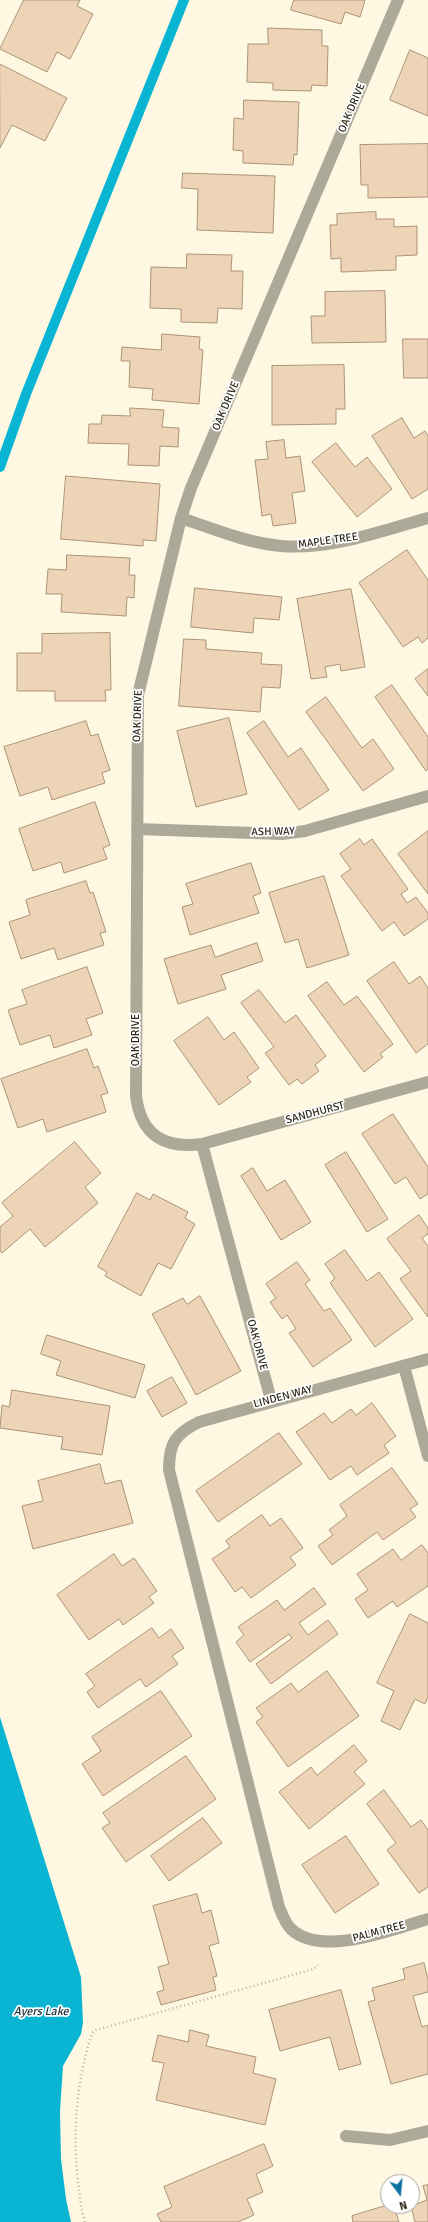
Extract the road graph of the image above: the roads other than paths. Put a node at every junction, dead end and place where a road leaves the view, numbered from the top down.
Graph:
1 (398, 0) edge
2 (181, 518) junction
3 (428, 518) edge
4 (428, 796) edge
5 (137, 830) junction
6 (428, 1082) edge
7 (202, 1144) junction
8 (428, 1359) edge
9 (404, 1366) junction
10 (271, 1400) junction
11 (428, 1456) edge
12 (168, 1470) joint
13 (428, 1919) edge
14 (428, 2131) edge
15 (346, 2136) dead end

1 - 2 street, OAK DRIVE
2 - 3 street, MAPLE TREE
2 - 5 street, OAK DRIVE
4 - 5 street, ASH WAY
5 - 7 street, OAK DRIVE
6 - 7 street, SANDHURST
7 - 10 street, OAK DRIVE
8 - 9 street, LINDEN WAY
9 - 10 street, LINDEN WAY
9 - 11 street
10 - 12 street, LINDEN WAY
12 - 13 street, PALM TREE
14 - 15 street

